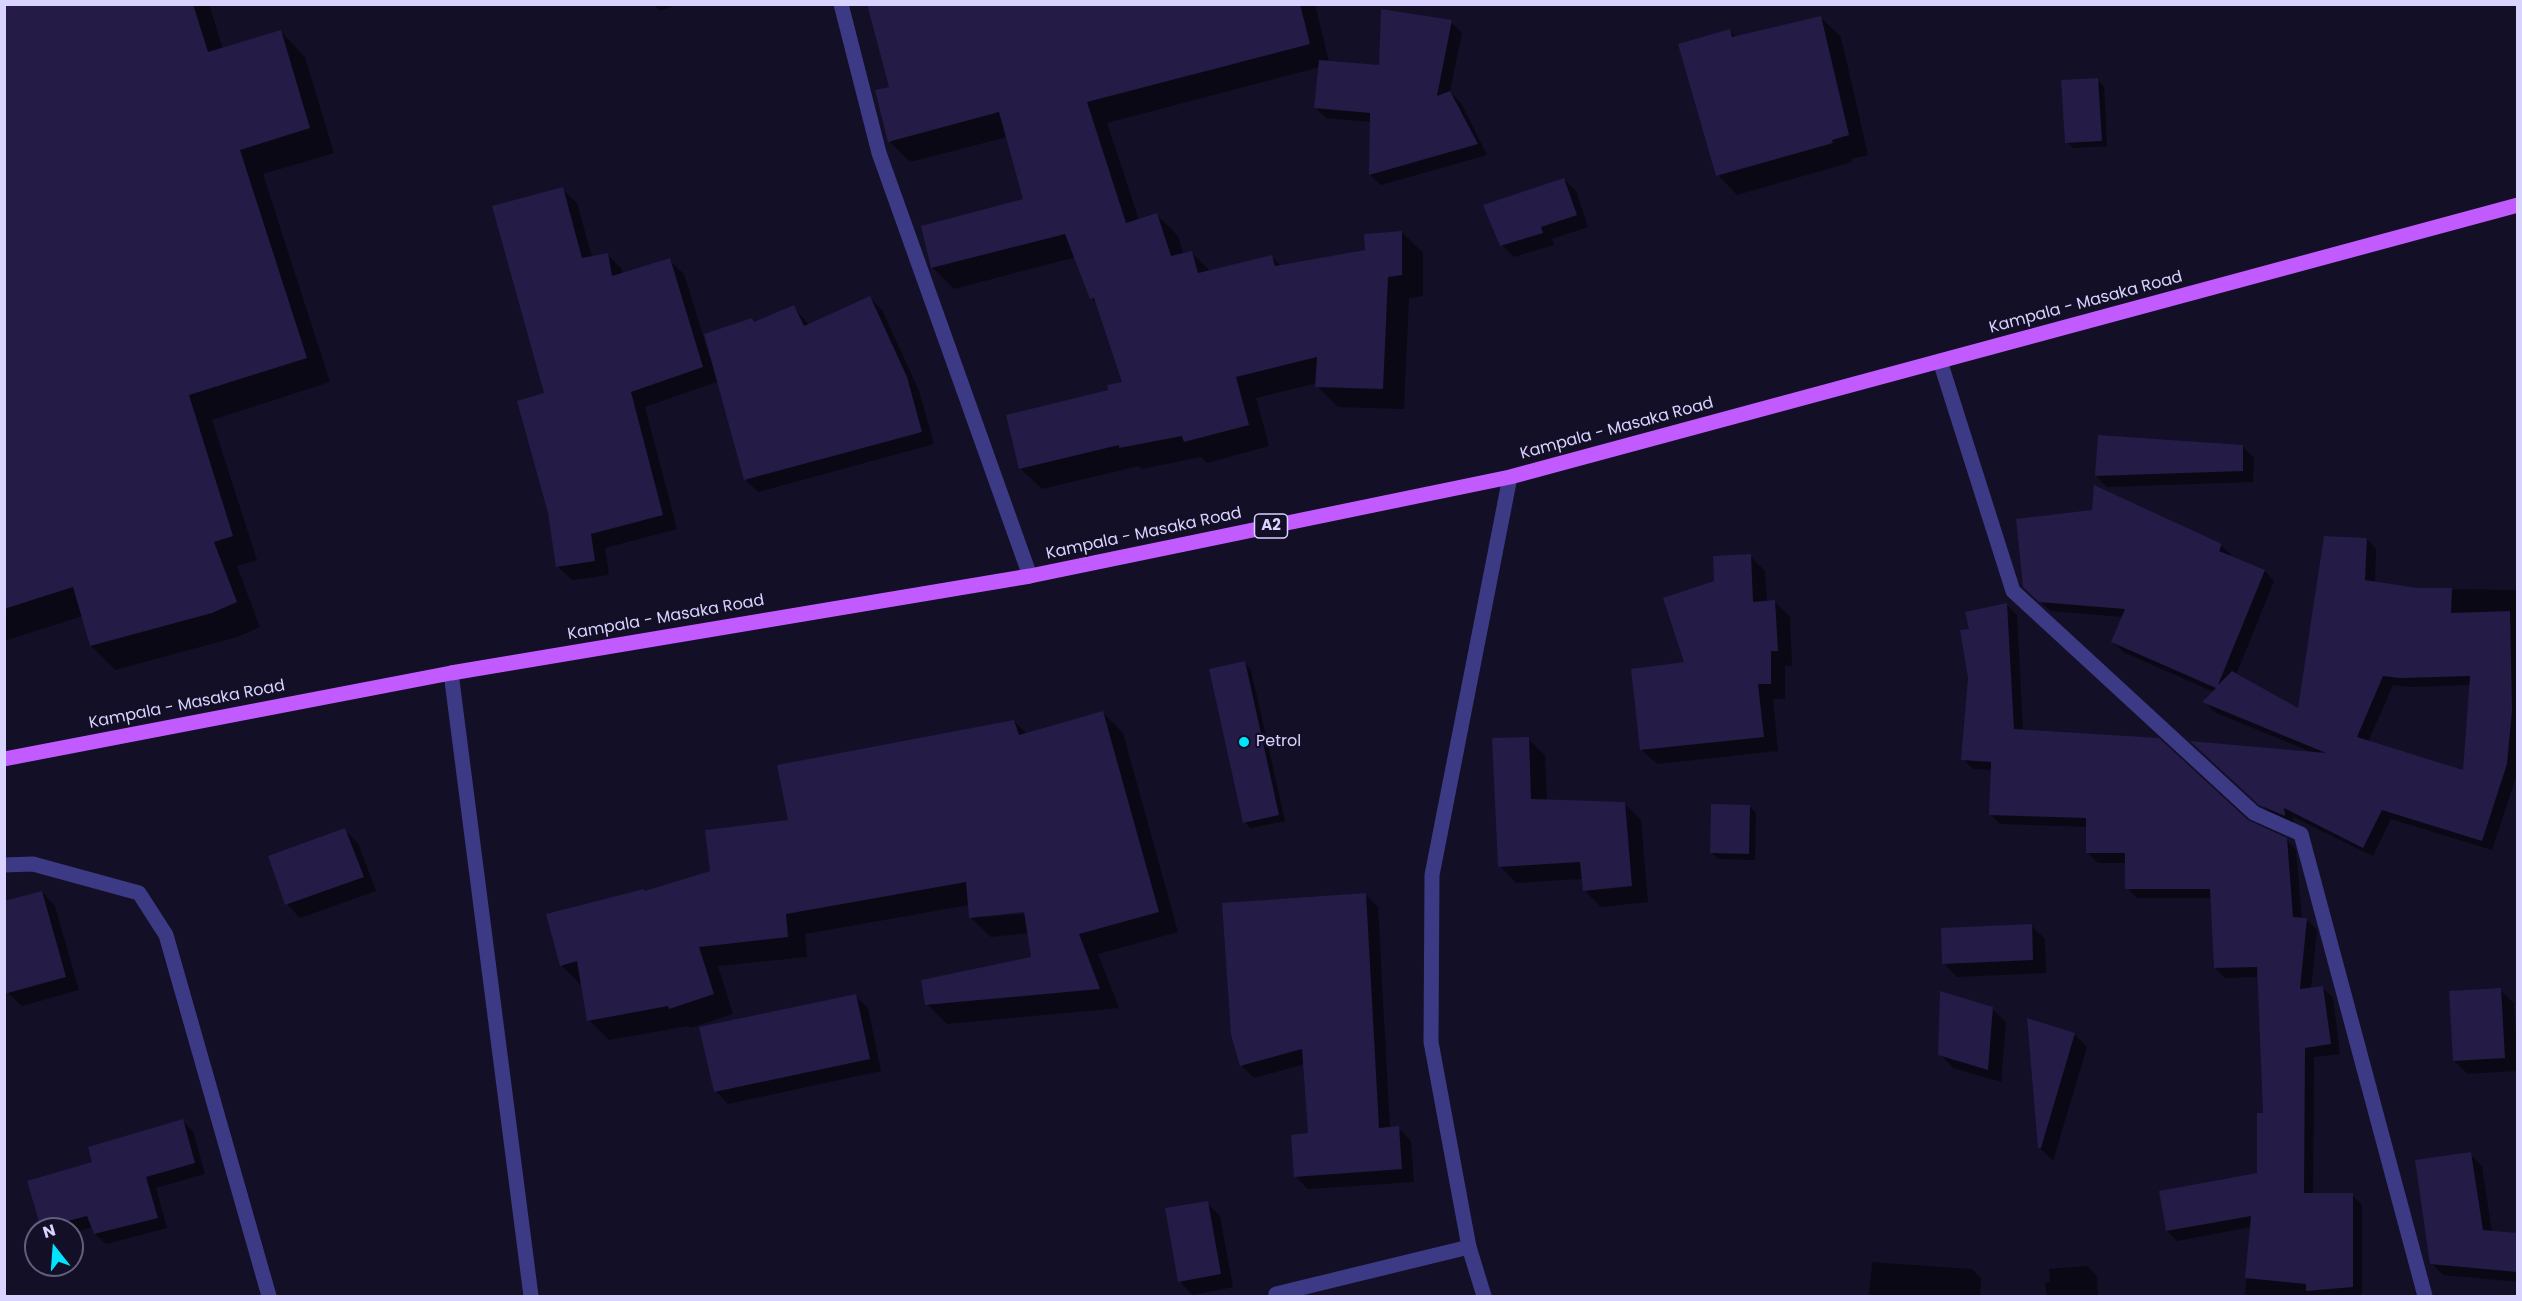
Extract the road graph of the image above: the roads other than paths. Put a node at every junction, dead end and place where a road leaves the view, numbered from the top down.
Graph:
1 (841, 4) edge
2 (2517, 205) edge
3 (1940, 361) junction
4 (1510, 477) junction
5 (1030, 576) junction
6 (451, 673) junction
7 (4, 759) edge
8 (4, 865) edge
9 (1469, 1247) junction
10 (1276, 1294) dead end
11 (269, 1296) edge
12 (531, 1296) edge
13 (1484, 1296) edge
14 (2426, 1296) edge

1 - 5 street
2 - 3 main road, Kampala - Masaka Road / A2
3 - 4 main road, Kampala - Masaka Road / A2
3 - 14 street
4 - 5 main road, Kampala - Masaka Road / A2
4 - 9 street
5 - 6 main road, Kampala - Masaka Road / A2
6 - 7 main road, Kampala - Masaka Road / A2
6 - 12 street
8 - 11 street
9 - 10 street
9 - 13 street

